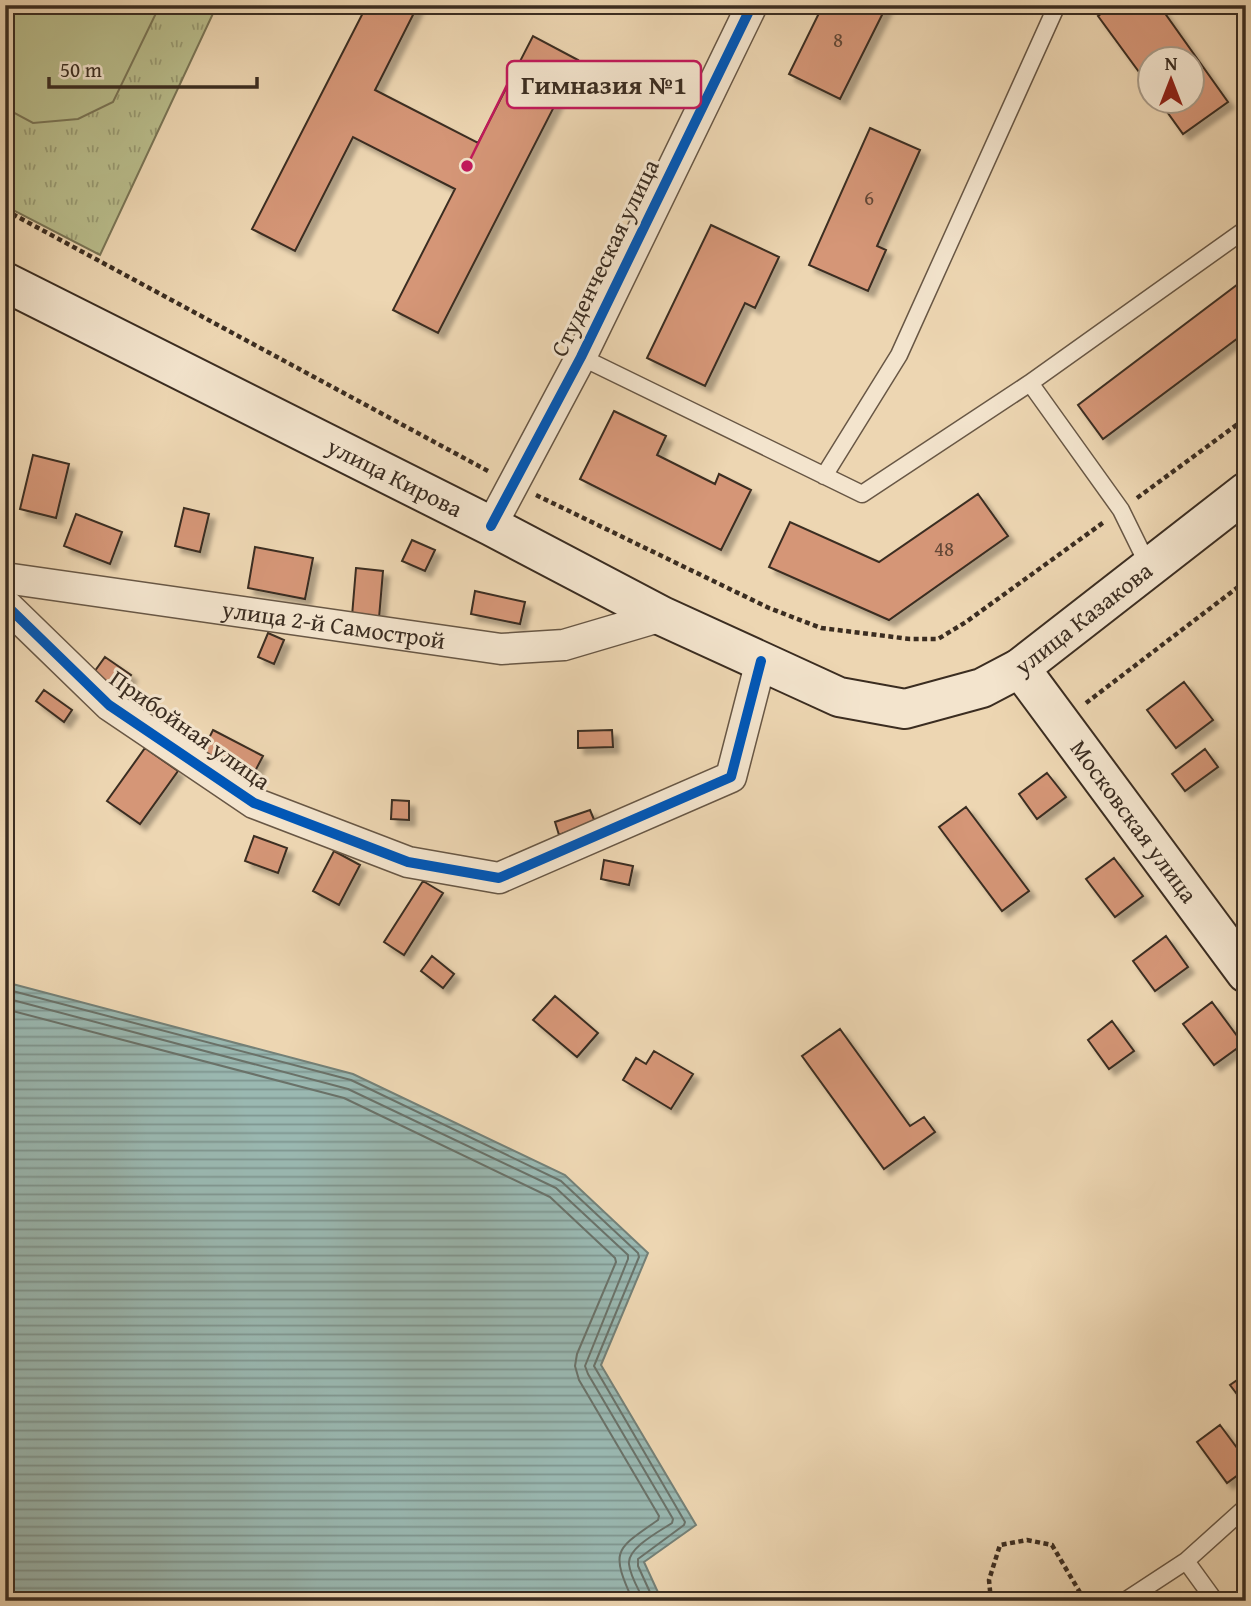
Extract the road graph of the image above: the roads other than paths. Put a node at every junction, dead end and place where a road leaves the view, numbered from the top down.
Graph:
1 (752, 5) edge
2 (1057, 5) edge
3 (1246, 229) edge
4 (5, 282) edge
5 (581, 357) junction
6 (1030, 383) junction
7 (824, 476) junction
8 (1246, 492) edge
9 (491, 526) junction
10 (1149, 567) junction
11 (5, 578) edge
12 (5, 604) edge
13 (662, 616) junction
14 (761, 661) junction
15 (1020, 668) junction
16 (905, 709) joint
17 (1246, 973) edge
18 (1241, 1511) edge
19 (1186, 1561) junction
20 (1125, 1601) edge
21 (1215, 1601) edge

1 - 5 street, Студенческая улица
2 - 7 lane
3 - 6 lane
4 - 9 main road, улица Кирова
5 - 7 lane
5 - 9 street, Студенческая улица
6 - 7 lane
6 - 10 lane
8 - 10 main road, улица Казакова
9 - 13 main road, улица Кирова
10 - 15 main road, улица Казакова
11 - 13 street, улица 2-й Самострой
12 - 14 street, Прибойная улица
13 - 14 main road, улица Кирова
14 - 16 main road, улица Кирова
15 - 16 main road, улица Казакова
15 - 17 main road, Московская улица
18 - 19 lane
19 - 20 lane
19 - 21 lane

